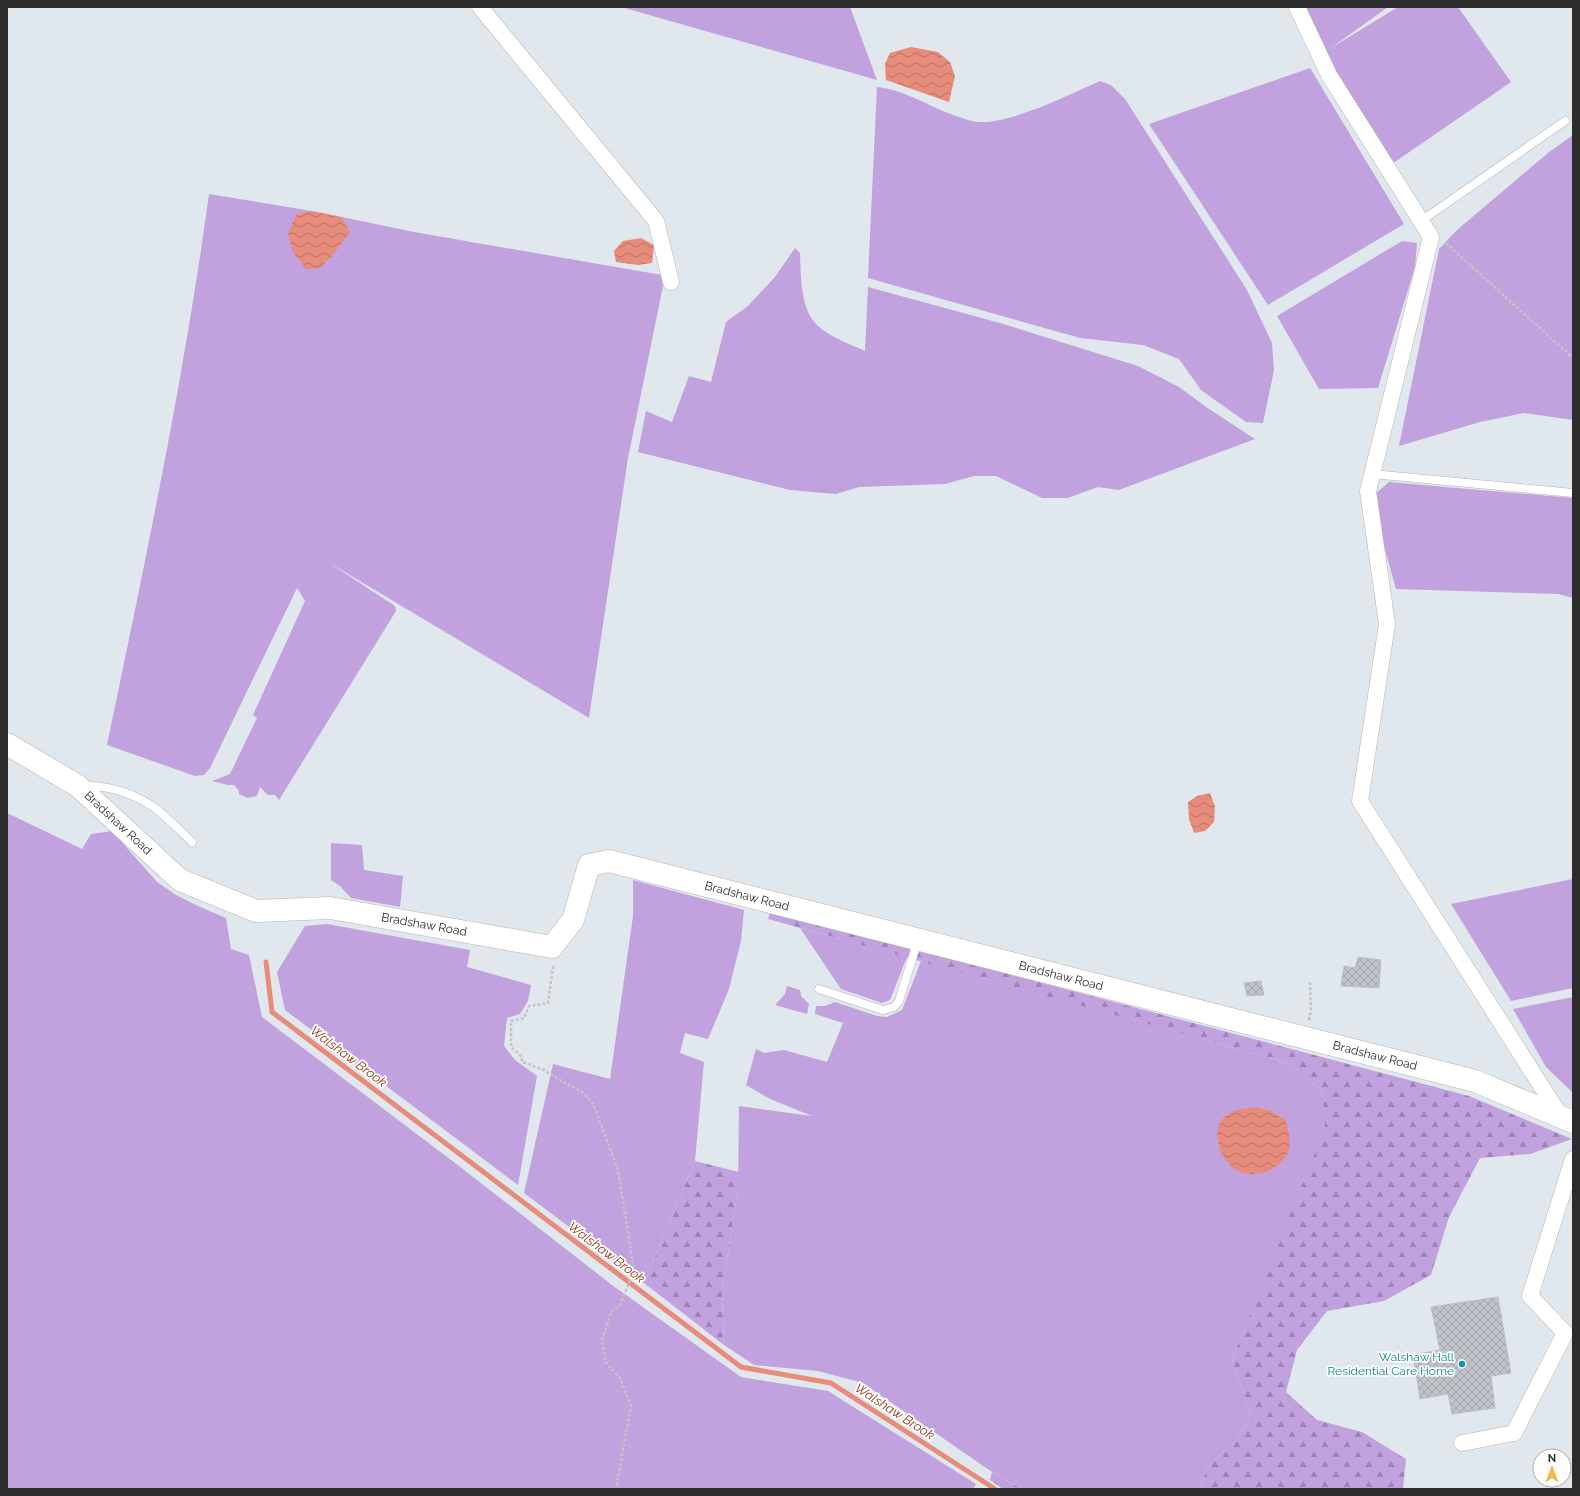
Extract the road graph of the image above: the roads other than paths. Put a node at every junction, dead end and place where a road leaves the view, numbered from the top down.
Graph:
1 (480, 7) edge
2 (1297, 7) edge
3 (1565, 121) dead end
4 (1421, 221) junction
5 (671, 282) dead end
6 (1372, 474) junction
7 (1573, 493) edge
8 (7, 744) edge
9 (78, 786) junction
10 (192, 842) dead end
11 (918, 939) junction
12 (819, 989) dead end
13 (1567, 1119) edge
14 (1573, 1159) edge
15 (1462, 1443) dead end

1 - 5 street
2 - 4 street
3 - 4 lane
4 - 6 street
6 - 7 lane
6 - 13 street
8 - 9 street, Bradshaw Road
9 - 10 lane
9 - 11 street, Bradshaw Road
11 - 12 lane
11 - 13 street, Bradshaw Road
14 - 15 street

